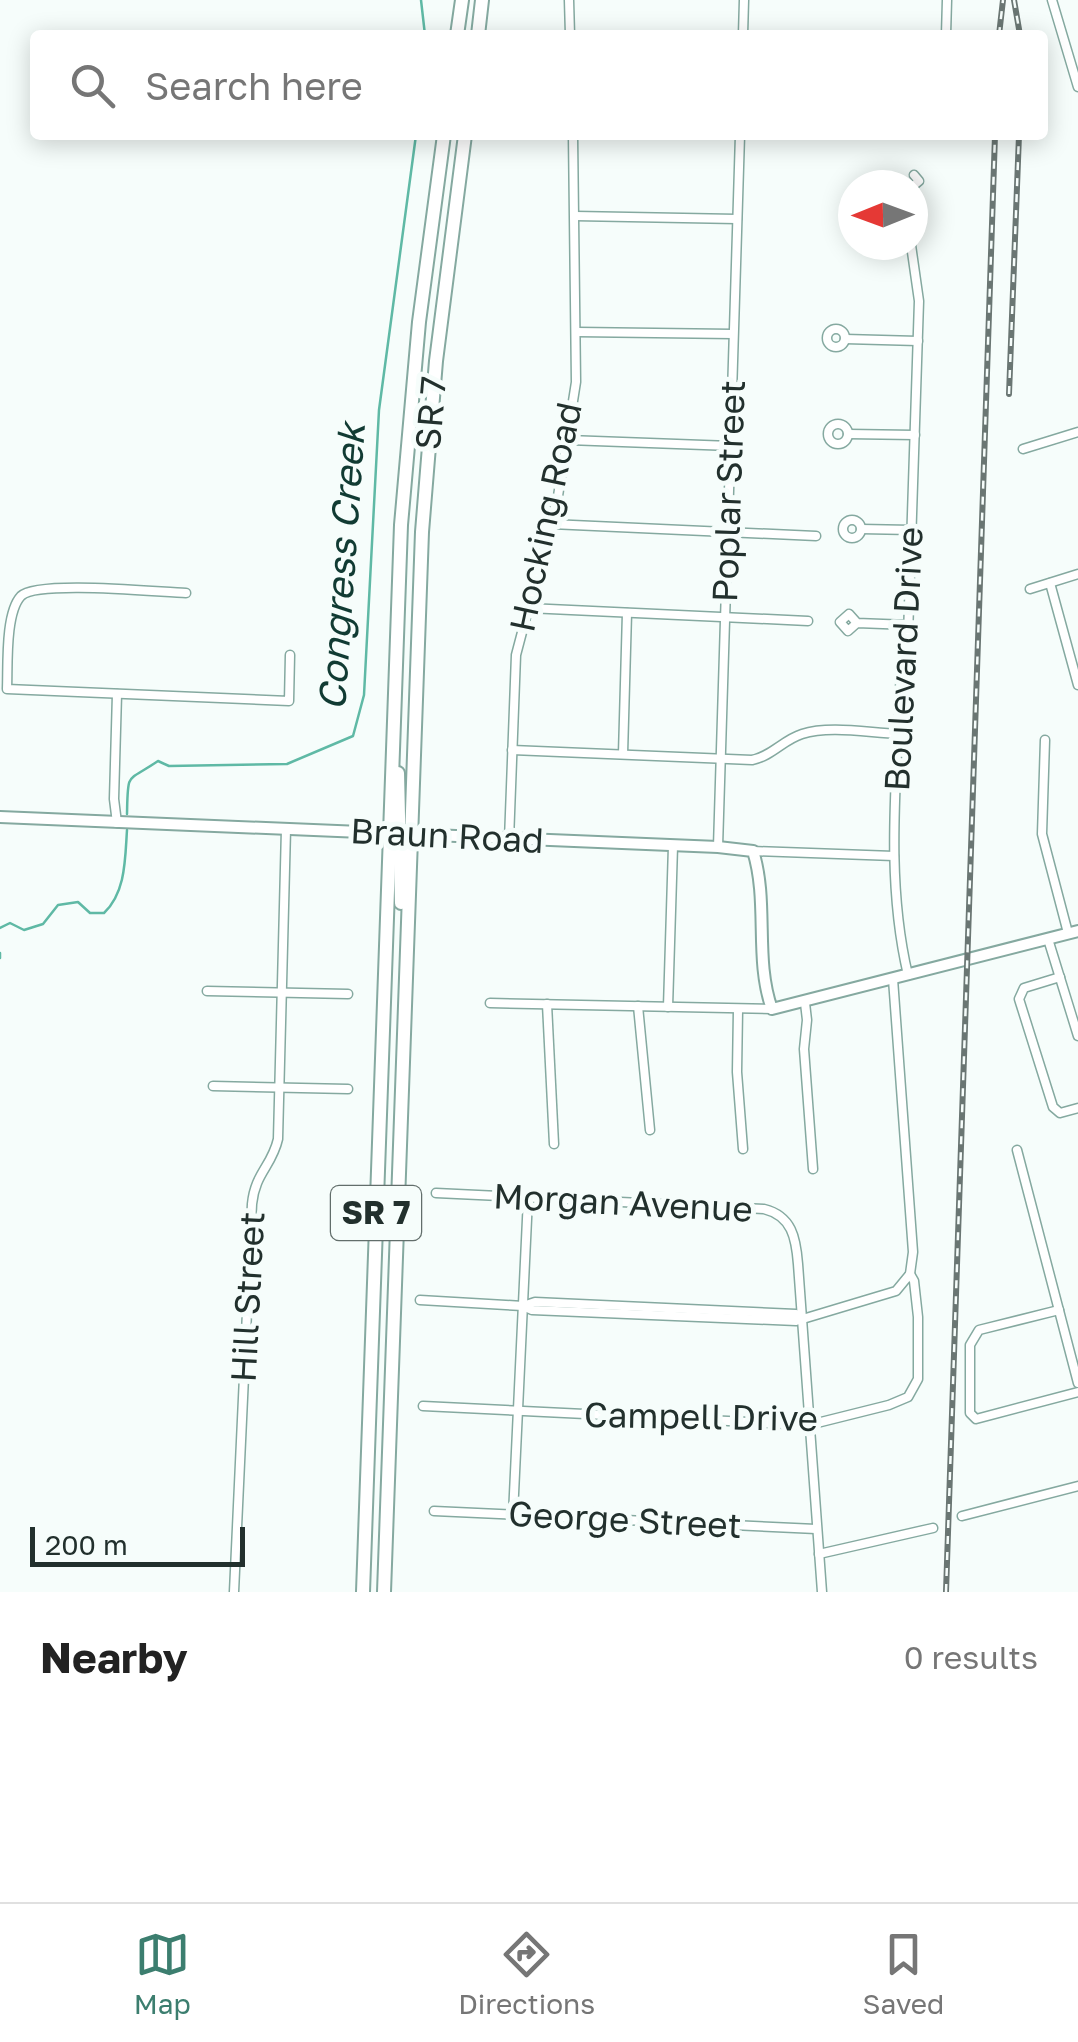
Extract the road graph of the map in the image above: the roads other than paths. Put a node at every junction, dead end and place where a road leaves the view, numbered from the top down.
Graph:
1 (462, 0) edge
2 (482, 0) edge
3 (569, 0) edge
4 (744, 0) edge
5 (947, 0) edge
6 (1052, 0) edge
7 (458, 30) edge
8 (479, 30) edge
9 (570, 30) edge
10 (743, 30) edge
11 (946, 30) edge
12 (1078, 86) edge
13 (443, 140) edge
14 (464, 140) edge
15 (573, 140) edge
16 (740, 140) edge
17 (574, 216) junction
18 (738, 219) junction
19 (914, 260) edge
20 (577, 332) junction
21 (733, 334) junction
22 (846, 339) dead end
23 (918, 341) junction
24 (1078, 432) edge
25 (848, 434) dead end
26 (915, 435) junction
27 (568, 440) junction
28 (731, 446) junction
29 (1023, 449) dead end
30 (550, 524) junction
31 (861, 529) dead end
32 (912, 530) junction
33 (729, 533) junction
34 (816, 536) dead end
35 (1078, 574) edge
36 (1050, 583) junction
37 (1030, 589) dead end
38 (186, 594) dead end
39 (528, 608) junction
40 (627, 613) junction
41 (726, 618) junction
42 (808, 621) dead end
43 (857, 623) dead end
44 (908, 625) junction
45 (290, 655) dead end
46 (1078, 686) edge
47 (117, 694) junction
48 (898, 734) junction
49 (1045, 740) dead end
50 (512, 750) junction
51 (622, 754) junction
52 (721, 760) junction
53 (0, 817) edge
54 (117, 823) junction
55 (286, 829) junction
56 (399, 834) junction
57 (509, 840) junction
58 (672, 846) junction
59 (718, 847) junction
60 (753, 852) junction
61 (894, 856) junction
62 (1073, 932) edge
63 (1048, 939) junction
64 (908, 975) junction
65 (1060, 977) junction
66 (893, 979) junction
67 (207, 991) dead end
68 (283, 992) junction
69 (348, 994) dead end
70 (490, 1003) dead end
71 (804, 1003) junction
72 (546, 1004) junction
73 (638, 1006) junction
74 (668, 1007) junction
75 (772, 1009) junction
76 (738, 1010) junction
77 (1078, 1036) edge
78 (213, 1086) dead end
79 (279, 1088) junction
80 (348, 1090) dead end
81 (1078, 1108) edge
82 (650, 1130) dead end
83 (554, 1144) dead end
84 (743, 1150) dead end
85 (1016, 1150) dead end
86 (813, 1170) dead end
87 (436, 1193) dead end
88 (528, 1198) junction
89 (910, 1274) junction
90 (420, 1300) dead end
91 (523, 1306) junction
92 (1059, 1310) junction
93 (801, 1318) junction
94 (1078, 1382) edge
95 (1078, 1392) edge
96 (422, 1406) dead end
97 (518, 1412) junction
98 (809, 1425) junction
99 (1078, 1486) edge
100 (434, 1511) dead end
101 (513, 1515) junction
102 (962, 1516) dead end
103 (934, 1528) dead end
104 (816, 1529) junction
105 (818, 1554) junction
106 (234, 1592) edge
107 (364, 1592) edge
108 (384, 1592) edge
109 (822, 1592) edge

1 - 7 highway
2 - 8 highway
3 - 9 street
4 - 10 street
5 - 11 street
6 - 12 street
13 - 56 highway, SR 7 / SR 7
14 - 56 highway, SR 7 / SR 7
15 - 17 street, Hocking Road
16 - 18 street, Poplar Street
17 - 18 street
17 - 20 street, Hocking Road
18 - 21 street, Poplar Street
19 - 23 street, Boulevard Drive
20 - 21 street
20 - 27 street, Hocking Road
21 - 28 street, Poplar Street
22 - 23 street
23 - 26 street, Boulevard Drive
24 - 29 street
25 - 26 street
26 - 32 street, Boulevard Drive
27 - 28 street
27 - 30 street, Hocking Road
28 - 33 street, Poplar Street
30 - 33 street
30 - 39 street, Hocking Road
31 - 32 street
32 - 44 street, Boulevard Drive
33 - 34 street
33 - 41 street, Poplar Street
35 - 36 street
36 - 37 street
36 - 46 street
38 - 47 street
39 - 40 street
39 - 50 street, Hocking Road
40 - 41 street
40 - 51 street
41 - 42 street
41 - 52 street, Poplar Street
43 - 44 street
44 - 48 street, Boulevard Drive
45 - 47 street
47 - 54 street
48 - 52 street
48 - 61 street, Boulevard Drive
49 - 62 street
50 - 51 street
50 - 57 street, Hocking Road
51 - 52 street
52 - 59 street, Poplar Street
53 - 54 street, Braun Road
54 - 55 street, Braun Road
55 - 56 street, Braun Road
55 - 68 street, Hill Street
56 - 57 street, Braun Road
56 - 107 highway, SR 7 / SR 7
56 - 108 highway, SR 7 / SR 7
57 - 58 street, Braun Road
58 - 59 street, Braun Road
58 - 74 street
59 - 60 street, Braun Road
60 - 61 street, Braun Road
60 - 75 street
61 - 64 street, Boulevard Drive
62 - 63 street
63 - 64 street
63 - 65 street
64 - 66 street
65 - 77 street
65 - 81 street
66 - 71 street
66 - 89 street
67 - 68 street
68 - 69 street
68 - 79 street, Hill Street
70 - 72 street
71 - 75 street
71 - 86 street
72 - 73 street
72 - 83 street
73 - 74 street
73 - 82 street
74 - 76 street
75 - 76 street
76 - 84 street
78 - 79 street
79 - 80 street
79 - 106 street, Hill Street
85 - 92 street
87 - 88 street, Morgan Avenue
88 - 91 street
88 - 93 street, Morgan Avenue
89 - 93 street
89 - 98 street, Campell Drive
90 - 91 street
91 - 93 street
91 - 97 street
92 - 94 street
92 - 95 street
93 - 98 street
96 - 97 street, Campell Drive
97 - 98 street, Campell Drive
97 - 101 street
98 - 104 street
99 - 102 street
100 - 101 street, George Street
101 - 104 street, George Street
103 - 105 street
104 - 105 street
105 - 109 street

